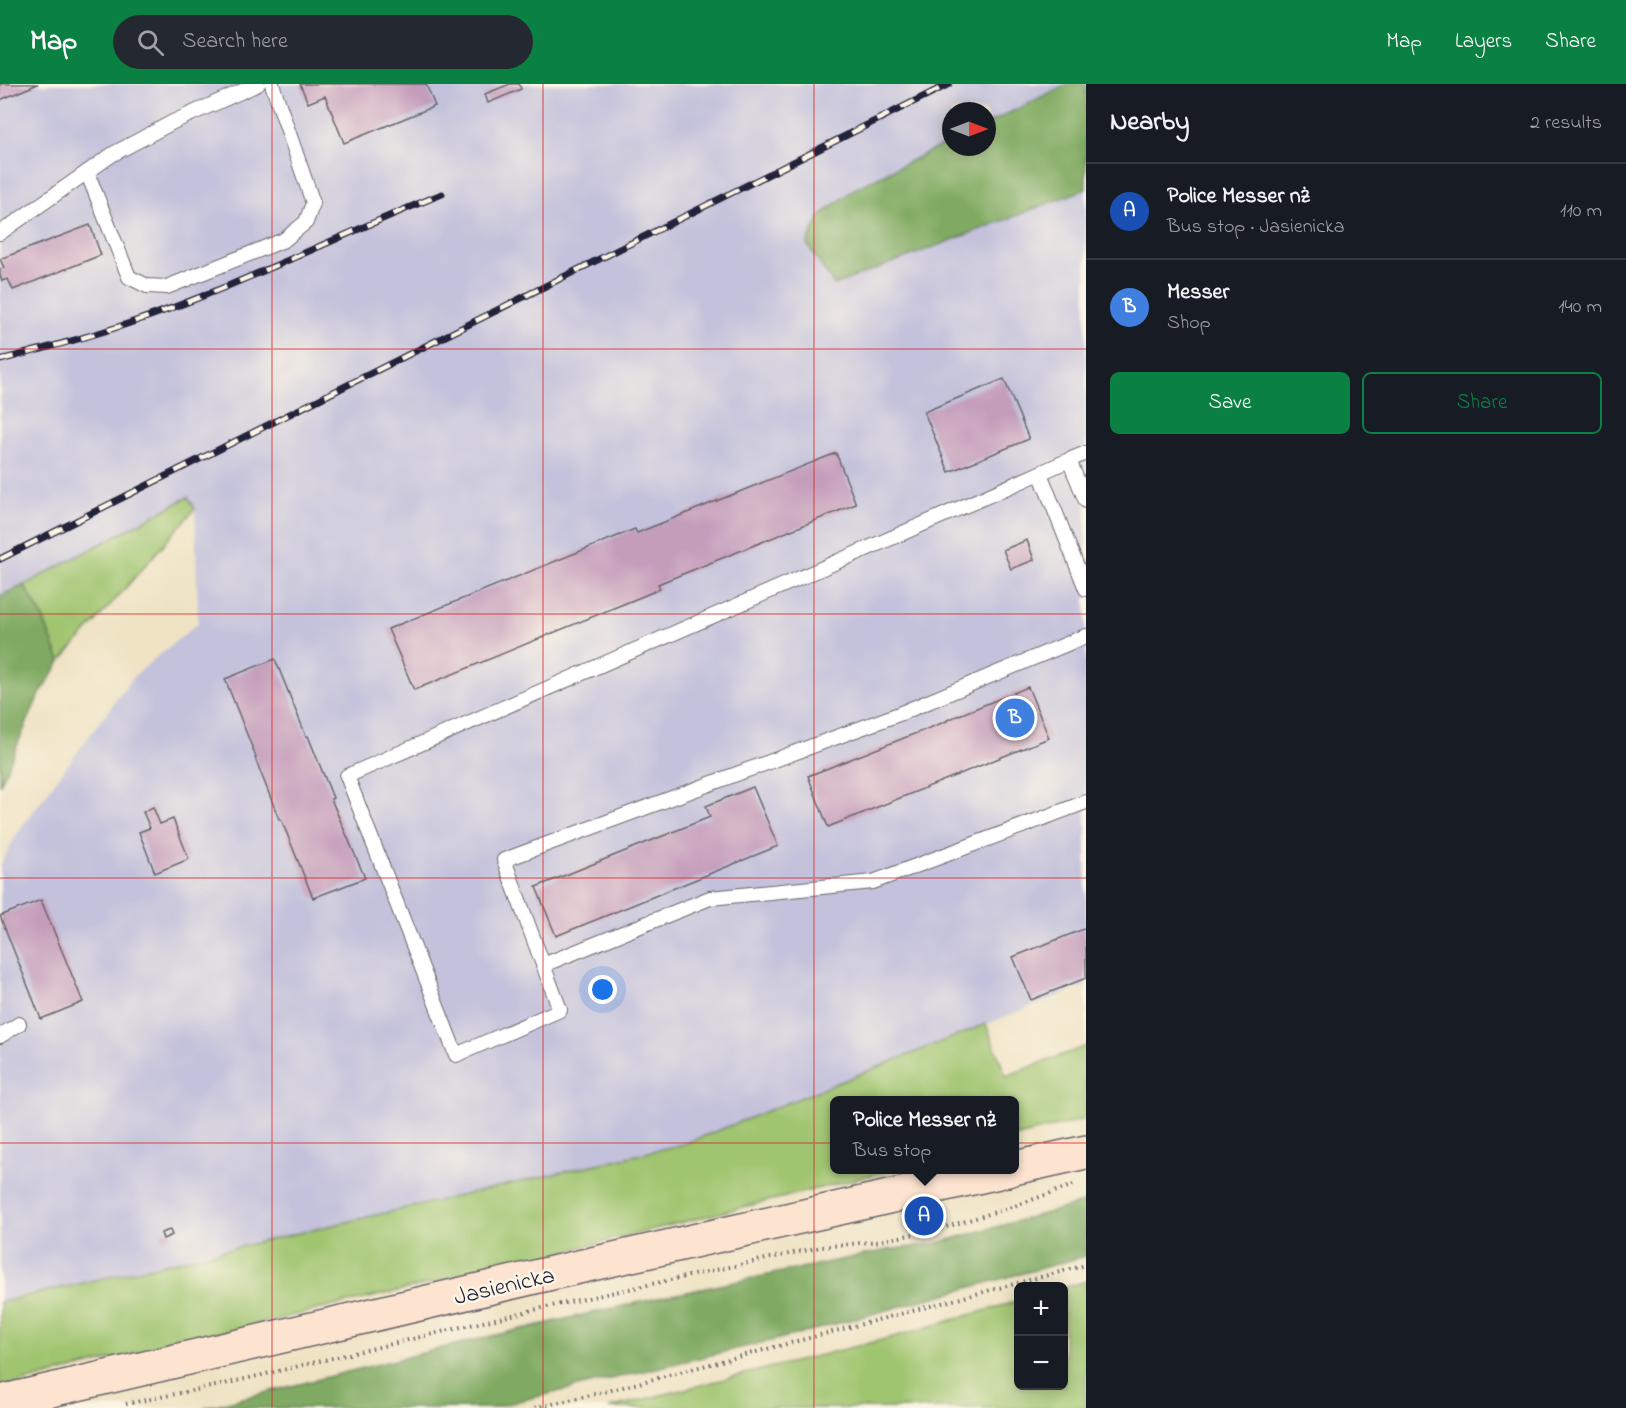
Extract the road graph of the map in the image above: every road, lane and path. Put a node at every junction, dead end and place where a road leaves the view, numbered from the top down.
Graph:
1 (258, 84) edge
2 (272, 84) edge
3 (87, 172) junction
4 (0, 233) edge
5 (1086, 453) edge
6 (1069, 460) junction
7 (1040, 473) junction
8 (1086, 501) edge
9 (1086, 588) edge
10 (1086, 636) edge
11 (1086, 802) edge
12 (543, 965) junction
13 (19, 1024) dead end
14 (0, 1036) edge
15 (1086, 1152) edge
16 (1019, 1167) edge
17 (990, 1174) edge
18 (1074, 1185) dead end
19 (1086, 1265) edge
20 (0, 1402) edge
21 (115, 1406) dead end
22 (535, 1408) edge

1 - 3 lane
2 - 3 lane
3 - 4 lane
5 - 6 lane
6 - 7 lane
6 - 8 lane
7 - 9 lane
7 - 12 lane
10 - 12 lane
11 - 12 lane
13 - 14 lane
15 - 16 main road
17 - 20 main road, Jasienicka
18 - 21 path
19 - 22 path

